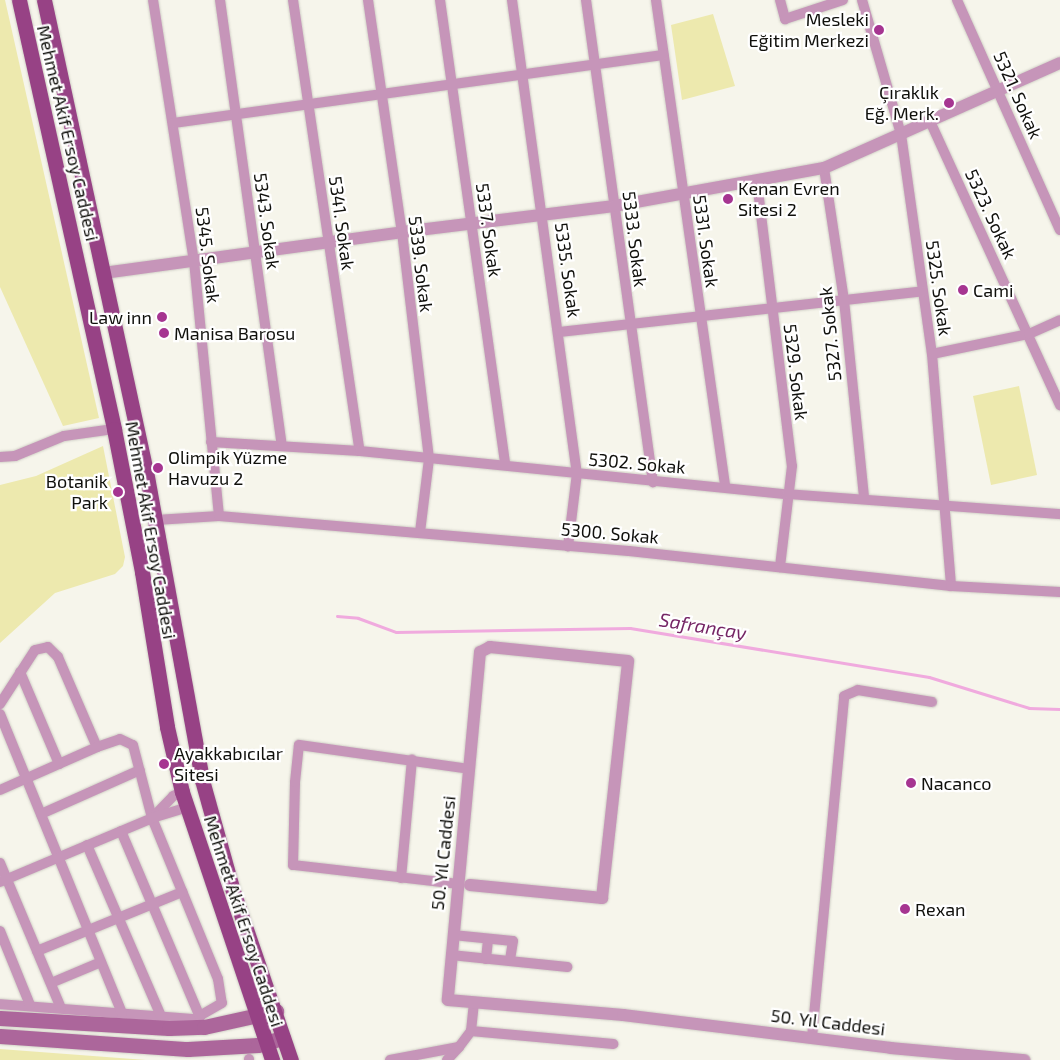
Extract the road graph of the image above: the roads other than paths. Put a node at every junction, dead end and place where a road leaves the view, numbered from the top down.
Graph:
1 (19, 0) edge
2 (44, 0) edge
3 (153, 0) edge
4 (220, 0) edge
5 (294, 0) edge
6 (368, 0) edge
7 (440, 0) edge
8 (512, 0) edge
9 (586, 0) edge
10 (656, 0) edge
11 (780, 0) edge
12 (843, 0) edge
13 (862, 0) edge
14 (957, 0) edge
15 (663, 55) junction
16 (1060, 63) edge
17 (596, 65) junction
18 (523, 74) junction
19 (452, 84) junction
20 (999, 89) junction
21 (381, 94) junction
22 (309, 104) junction
23 (235, 116) junction
24 (929, 119) junction
25 (173, 123) junction
26 (901, 134) junction
27 (824, 168) junction
28 (757, 182) junction
29 (684, 193) junction
30 (614, 206) junction
31 (544, 214) junction
32 (472, 223) junction
33 (1060, 230) edge
34 (402, 232) junction
35 (328, 244) junction
36 (255, 254) junction
37 (194, 261) junction
38 (104, 274) junction
39 (923, 291) junction
40 (844, 300) junction
41 (771, 309) junction
42 (700, 314) junction
43 (1060, 320) edge
44 (630, 322) junction
45 (560, 332) junction
46 (1029, 334) junction
47 (932, 354) junction
48 (1060, 405) edge
49 (114, 430) junction
50 (211, 442) junction
51 (282, 446) junction
52 (360, 451) junction
53 (0, 457) edge
54 (429, 459) junction
55 (505, 464) junction
56 (577, 473) junction
57 (653, 482) junction
58 (725, 486) junction
59 (787, 494) junction
60 (864, 497) junction
61 (943, 504) junction
62 (1060, 514) edge
63 (219, 516) junction
64 (156, 520) junction
65 (420, 532) junction
66 (568, 546) junction
67 (780, 567) junction
68 (950, 586) junction
69 (1060, 592) edge
70 (20, 672) junction
71 (932, 702) dead end
72 (0, 704) edge
73 (0, 714) edge
74 (5, 739) edge
75 (97, 747) junction
76 (412, 760) junction
77 (60, 764) junction
78 (469, 769) junction
79 (140, 770) junction
80 (27, 779) junction
81 (0, 790) edge
82 (182, 792) junction
83 (187, 807) junction
84 (41, 814) junction
85 (152, 818) junction
86 (121, 831) junction
87 (86, 845) junction
88 (59, 856) junction
89 (0, 863) edge
90 (401, 878) junction
91 (4, 880) edge
92 (464, 885) junction
93 (182, 892) junction
94 (152, 905) junction
95 (118, 919) junction
96 (0, 931) edge
97 (89, 931) junction
98 (453, 935) junction
99 (488, 939) junction
100 (38, 952) junction
101 (451, 955) junction
102 (486, 959) junction
103 (510, 961) junction
104 (101, 962) junction
105 (567, 967) dead end
106 (51, 983) junction
107 (474, 1002) junction
108 (0, 1004) edge
109 (30, 1005) junction
110 (61, 1008) junction
111 (276, 1011) junction
112 (122, 1013) junction
113 (256, 1014) junction
114 (161, 1016) junction
115 (200, 1017) junction
116 (0, 1018) edge
117 (471, 1031) junction
118 (0, 1036) edge
119 (812, 1037) junction
120 (283, 1038) junction
121 (266, 1044) junction
122 (613, 1044) dead end
123 (459, 1046) junction
124 (890, 1054) edge
125 (272, 1060) edge
126 (291, 1060) edge
127 (390, 1060) edge
128 (447, 1060) edge
129 (1024, 1060) edge

1 - 49 main road, Mehmet Akif Ersoy Caddesi
2 - 38 main road, Mehmet Akif Ersoy Caddesi
3 - 25 street, 5345. Sokak
4 - 23 street, 5343. Sokak
5 - 22 street, 5341. Sokak
6 - 21 street, 5339. Sokak
7 - 19 street, 5337. Sokak
8 - 18 street, 5335. Sokak
9 - 17 street, 5333. Sokak
10 - 15 street, 5331. Sokak
11 - 12 street
13 - 26 street, 5325. Sokak
14 - 20 street, 5321. Sokak
15 - 17 street
15 - 29 street, 5331. Sokak
16 - 20 street
17 - 18 street
17 - 30 street, 5333. Sokak
18 - 19 street
18 - 31 street, 5335. Sokak
19 - 21 street
19 - 32 street, 5337. Sokak
20 - 24 street
20 - 33 street, 5321. Sokak
21 - 22 street
21 - 34 street, 5339. Sokak
22 - 23 street
22 - 35 street, 5341. Sokak
23 - 25 street
23 - 36 street, 5343. Sokak
24 - 26 street
24 - 46 street, 5323. Sokak
25 - 37 street, 5345. Sokak
26 - 27 street
26 - 39 street, 5325. Sokak
27 - 28 street
27 - 40 street, 5327. Sokak
28 - 29 street
28 - 41 street, 5329. Sokak
29 - 30 street
29 - 42 street, 5331. Sokak
30 - 31 street
30 - 44 street, 5333. Sokak
31 - 32 street
31 - 45 street, 5335. Sokak
32 - 34 street
32 - 55 street, 5337. Sokak
34 - 35 street
34 - 54 street, 5339. Sokak
35 - 36 street
35 - 52 street, 5341. Sokak
36 - 37 street
36 - 51 street, 5343. Sokak
37 - 38 street
37 - 50 street, 5345. Sokak
38 - 64 main road, Mehmet Akif Ersoy Caddesi
39 - 40 street
39 - 47 street, 5325. Sokak
40 - 41 street
40 - 60 street, 5327. Sokak
41 - 42 street
41 - 59 street, 5329. Sokak
42 - 44 street
42 - 58 street, 5331. Sokak
43 - 46 street
44 - 45 street
44 - 57 street, 5333. Sokak
45 - 56 street, 5335. Sokak
46 - 47 street
46 - 48 street, 5323. Sokak
47 - 61 street, 5325. Sokak
49 - 53 street
49 - 82 main road, Mehmet Akif Ersoy Caddesi
50 - 51 street, 5302. Sokak
50 - 63 street, 5345. Sokak
51 - 52 street, 5302. Sokak
52 - 54 street, 5302. Sokak
54 - 55 street, 5302. Sokak
54 - 65 street, 5339. Sokak
55 - 56 street, 5302. Sokak
56 - 57 street, 5302. Sokak
56 - 66 street, 5335. Sokak
57 - 58 street, 5302. Sokak
58 - 59 street, 5302. Sokak
59 - 60 street, 5302. Sokak
59 - 67 street, 5329. Sokak
60 - 61 street, 5302. Sokak
61 - 62 street, 5302. Sokak
61 - 68 street, 5325. Sokak
63 - 64 street, 5300. Sokak
63 - 65 street, 5300. Sokak
64 - 111 main road, Mehmet Akif Ersoy Caddesi
65 - 66 street, 5300. Sokak
66 - 67 street, 5300. Sokak
67 - 68 street, 5300. Sokak
68 - 69 street, 5300. Sokak
70 - 72 street
70 - 75 street
70 - 77 street
71 - 119 street
73 - 74 street
74 - 80 street
75 - 77 street
75 - 79 street
76 - 78 street
76 - 90 street
76 - 90 street
77 - 80 street
78 - 92 street, 50. Yıl Caddesi
78 - 92 street, 50. Yıl Caddesi
79 - 84 street
79 - 85 street
80 - 81 street
80 - 84 street
82 - 83 main road, Mehmet Akif Ersoy Caddesi
82 - 85 street
83 - 85 street
83 - 113 main road, Mehmet Akif Ersoy Caddesi
84 - 88 street
85 - 86 street
85 - 93 street
86 - 87 street
86 - 94 street
87 - 88 street
87 - 95 street
88 - 91 street
88 - 97 street
89 - 91 street
90 - 92 street
91 - 100 street
92 - 98 street, 50. Yıl Caddesi
93 - 94 street
93 - 115 street
94 - 95 street
94 - 115 street
95 - 97 street
95 - 114 street
96 - 109 street
97 - 100 street
97 - 104 street
98 - 99 street
98 - 101 street, 50. Yıl Caddesi
99 - 102 street
99 - 103 street
100 - 106 street
101 - 102 street
101 - 107 street, 50. Yıl Caddesi
102 - 103 street
103 - 105 street
104 - 106 street
104 - 112 street
106 - 110 street
107 - 117 street
107 - 119 street, 50. Yıl Caddesi
108 - 109 street
109 - 110 street
110 - 112 street
111 - 113 main road
111 - 120 main road, Mehmet Akif Ersoy Caddesi
112 - 114 street
113 - 116 main road
113 - 121 main road, Mehmet Akif Ersoy Caddesi
114 - 115 street
117 - 122 street
117 - 123 street
118 - 121 main road
119 - 124 street, 50. Yıl Caddesi
120 - 121 main road
120 - 126 main road, Mehmet Akif Ersoy Caddesi
121 - 125 main road, Mehmet Akif Ersoy Caddesi
123 - 127 street
123 - 128 street
124 - 129 street, 50. Yıl Caddesi

